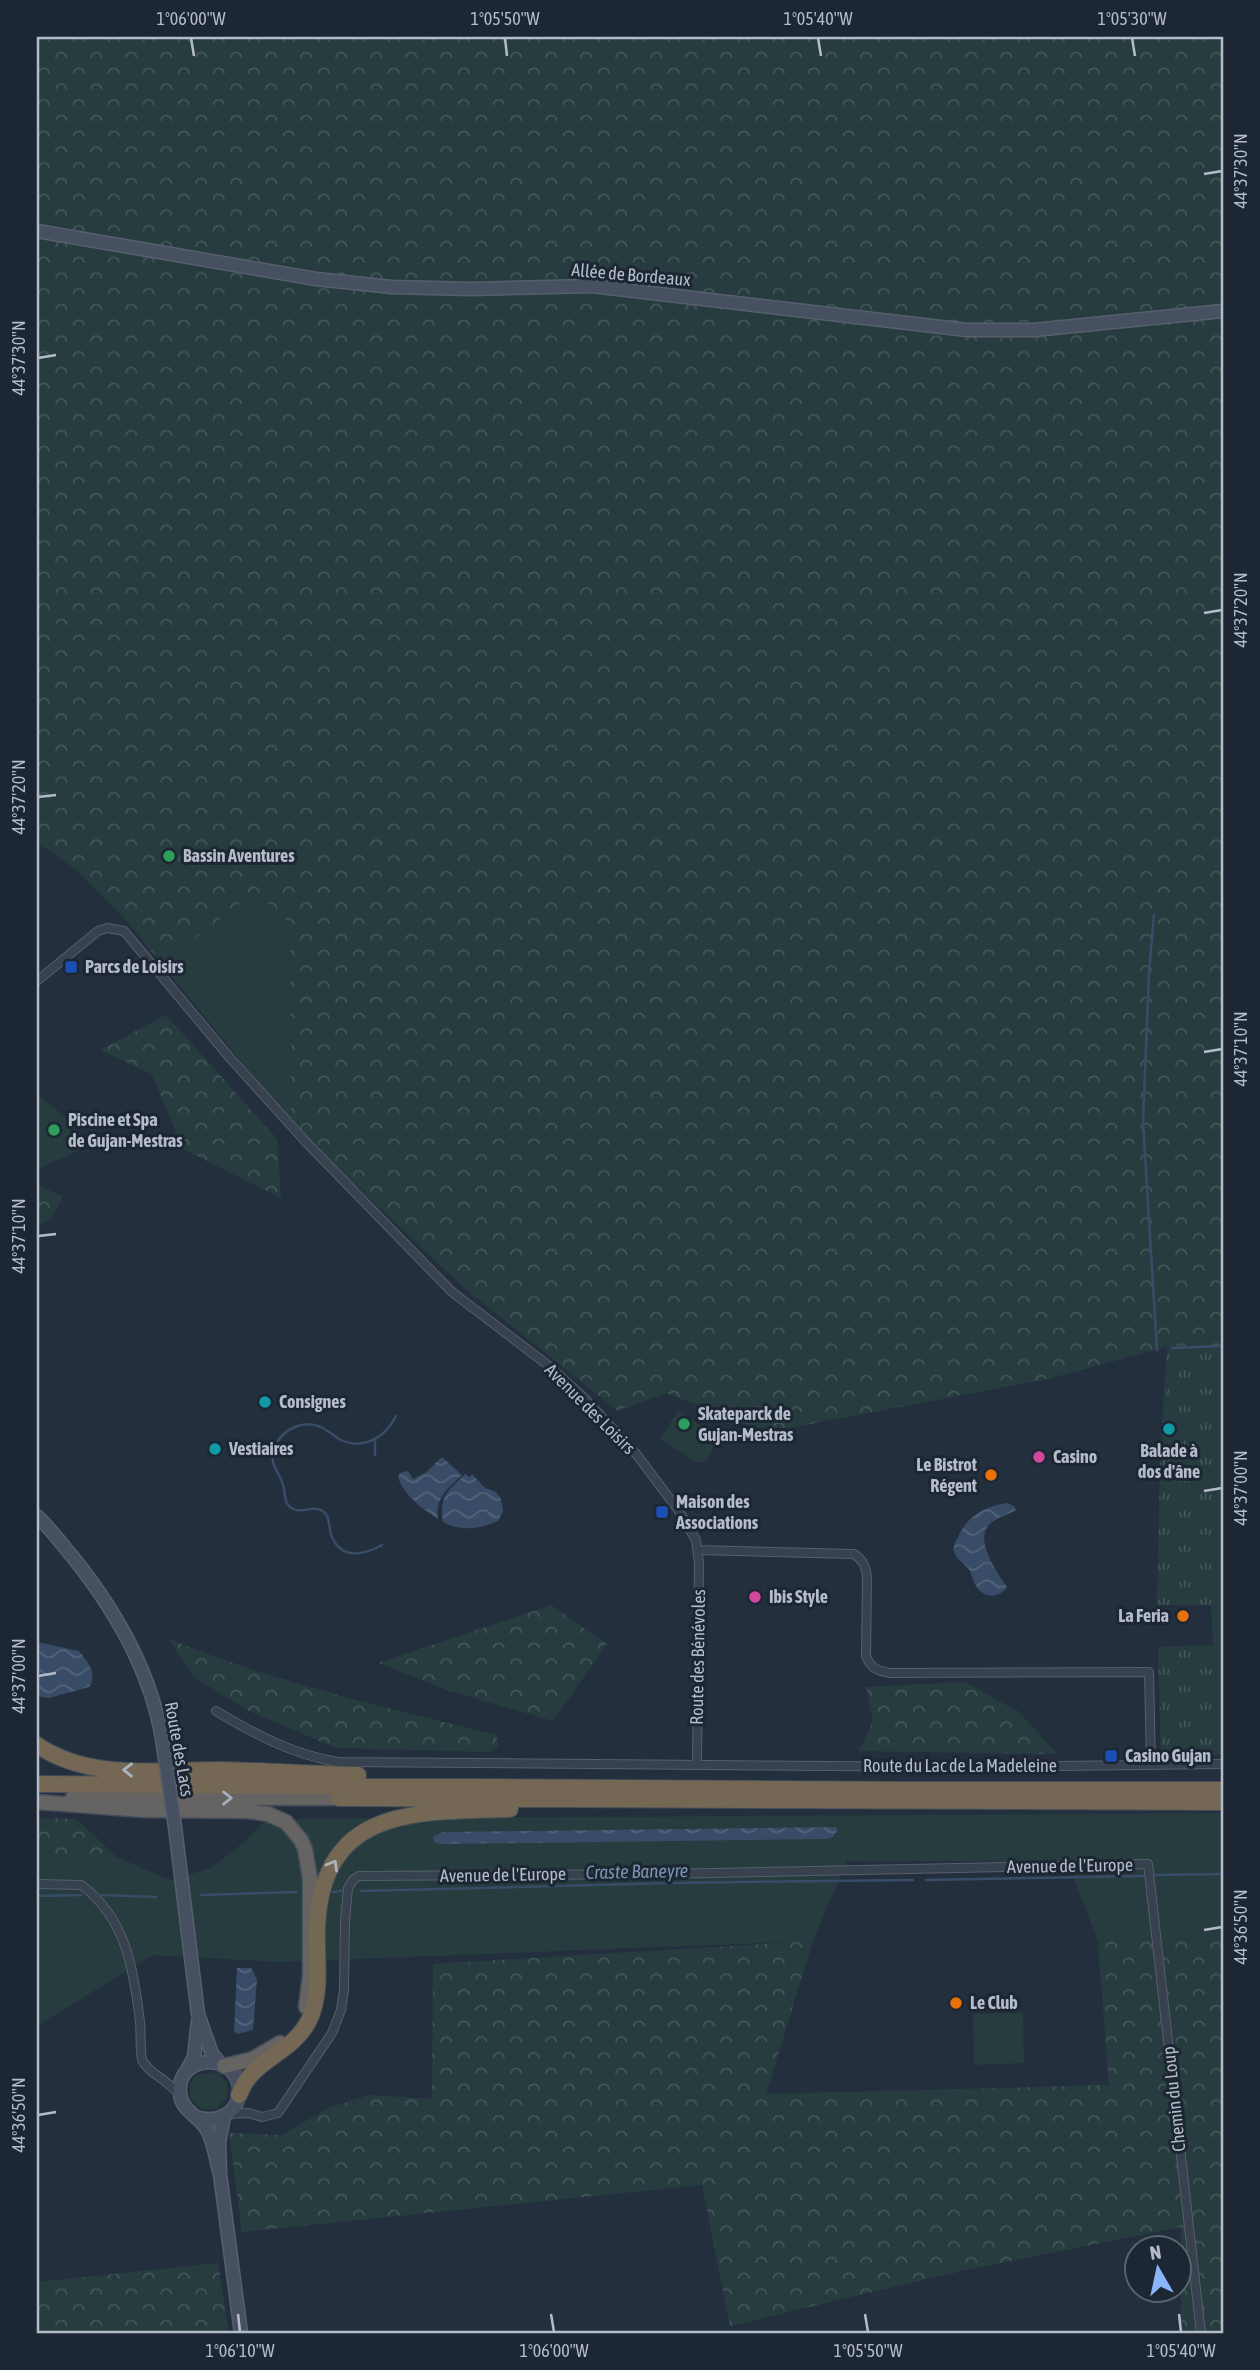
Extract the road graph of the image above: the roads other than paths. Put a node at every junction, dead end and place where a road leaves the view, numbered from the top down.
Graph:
1 (37, 231) edge
2 (1223, 311) edge
3 (37, 981) edge
4 (39, 1516) edge
5 (698, 1550) junction
6 (216, 1711) dead end
7 (37, 1745) edge
8 (697, 1764) junction
9 (1223, 1764) edge
10 (1151, 1765) junction
11 (37, 1784) edge
12 (553, 1787) junction
13 (1223, 1790) edge
14 (339, 1798) joint
15 (37, 1799) edge
16 (795, 1801) junction
17 (1223, 1802) edge
18 (1147, 1864) joint
19 (37, 1884) edge
20 (198, 2014) junction
21 (223, 2065) junction
22 (187, 2070) junction
23 (160, 2076) junction
24 (180, 2095) junction
25 (238, 2096) junction
26 (248, 2113) junction
27 (226, 2115) junction
28 (194, 2116) junction
29 (220, 2174) junction
30 (241, 2333) edge
31 (1201, 2333) edge

1 - 2 main road, Allée de Bordeaux
3 - 5 street, Avenue des Loisirs
4 - 20 main road, Route des Lacs, bridge
5 - 8 street, Route des Bénévoles
5 - 10 street
6 - 8 street, Route du Lac de La Madeleine
12 -> 7 highway
8 - 10 street, Route du Lac de La Madeleine
9 - 10 street, Route du Lac de La Madeleine
11 - 12 highway
12 - 13 highway
15 -> 14 highway
14 - 16 highway
15 - 21 highway
16 - 17 highway
25 -> 16 highway
18 - 26 street, Avenue de l'Europe
18 - 31 street, Chemin du Loup
19 - 23 street
20 - 21 main road, Route des Lacs
20 - 22 main road, Route des Lacs
21 - 22 main road
21 - 25 main road
22 - 23 street
22 - 24 main road
23 - 24 street
24 - 28 main road
25 - 26 street
25 - 27 main road
26 - 27 street, Avenue de l'Europe
27 - 28 main road
27 - 29 main road
28 - 29 main road
29 - 30 main road

